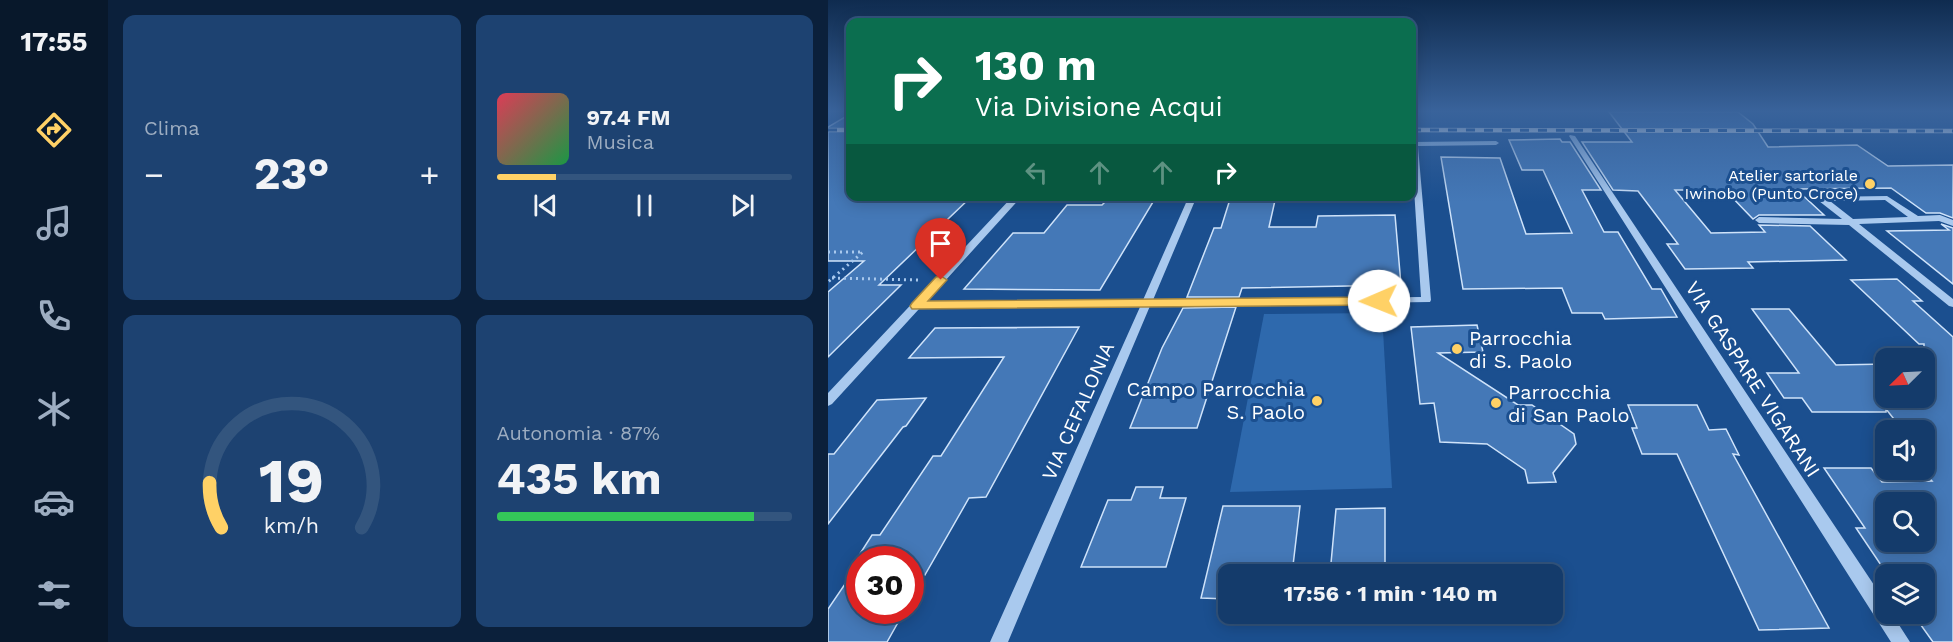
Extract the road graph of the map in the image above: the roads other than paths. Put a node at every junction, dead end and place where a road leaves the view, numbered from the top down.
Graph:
1 (1576, 142) edge
2 (1496, 143) dead end
3 (1416, 144) edge
4 (1416, 180) edge
5 (1013, 201) edge
6 (1191, 201) edge
7 (1916, 219) junction
8 (1760, 220) dead end
9 (1850, 222) junction
10 (1953, 223) edge
11 (1146, 303) junction
12 (1953, 304) edge
13 (917, 306) junction
14 (828, 401) edge
15 (999, 642) edge
16 (1901, 642) edge

1 - 16 street, VIA GASPARE VIGARANI
2 - 3 street
4 - 11 street
5 - 13 street
6 - 11 street, VIA CEFALONIA
7 - 9 street
7 - 9 street
7 - 10 street
8 - 9 street
9 - 12 street
11 - 13 street
11 - 15 street, VIA CEFALONIA
13 - 14 street

